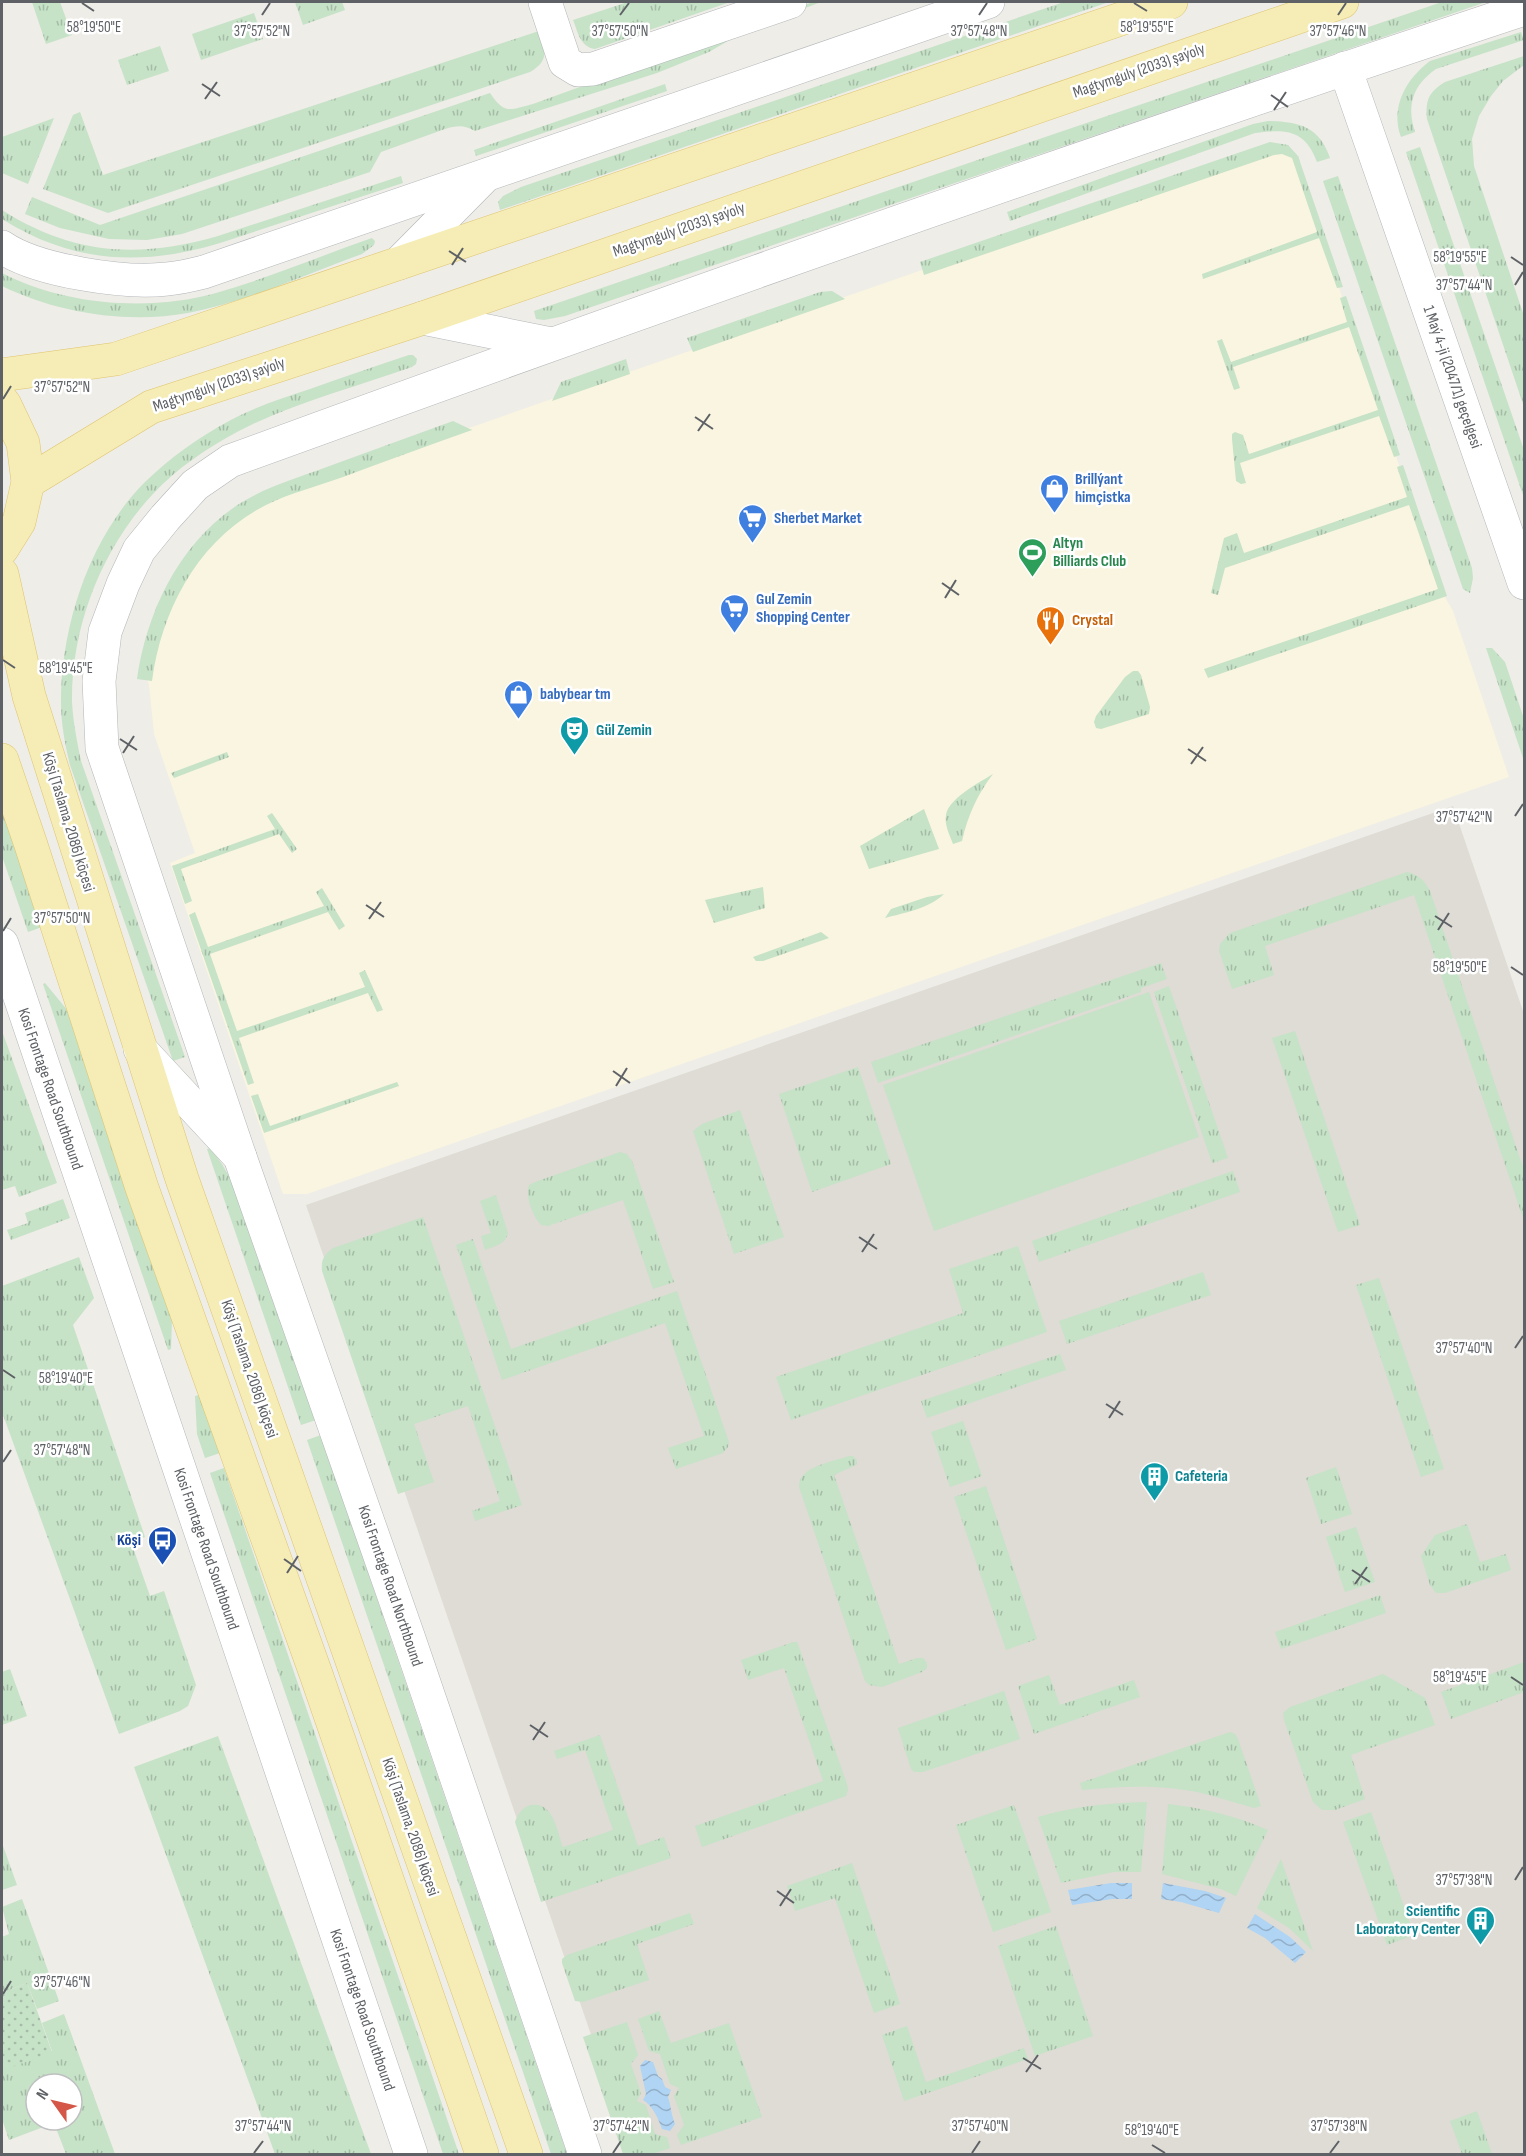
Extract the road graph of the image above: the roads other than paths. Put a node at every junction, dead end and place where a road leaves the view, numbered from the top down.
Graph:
1 (545, 2) edge
2 (790, 2) edge
3 (988, 2) edge
4 (1171, 2) edge
5 (1342, 2) edge
6 (1524, 9) edge
7 (1346, 68) junction
8 (487, 174) junction
9 (2, 247) edge
10 (399, 263) junction
11 (423, 318) junction
12 (551, 344) junction
13 (2, 375) edge
14 (2, 401) edge
15 (28, 482) junction
16 (2, 549) edge
17 (2, 574) edge
18 (1524, 583) edge
19 (2, 760) edge
20 (2, 944) edge
21 (140, 1049) junction
22 (240, 1157) junction
23 (411, 2154) edge
24 (482, 2154) edge
25 (525, 2154) edge
26 (585, 2154) edge

1 - 2 street
3 - 8 street
4 - 10 main road
5 - 11 main road, Magtymguly (2033) şaýoly
6 - 7 street
7 - 12 street
7 - 18 street, 1 Maý 4-ji (2047/1) geçelgesi
8 - 9 street
8 - 10 street
10 - 13 main road
11 - 12 street
11 - 15 main road, Magtymguly (2033) şaýoly
12 - 22 street
14 - 15 main road
15 - 16 main road
17 - 21 main road, Köşi (Taslama, 2086) köçesi
19 - 24 main road
20 - 23 street, Kosi Frontage Road Southbound
21 - 22 street, Kosi Frontage Road Northbound
21 - 25 main road, Köşi (Taslama, 2086) köçesi
22 - 26 street, Kosi Frontage Road Northbound

